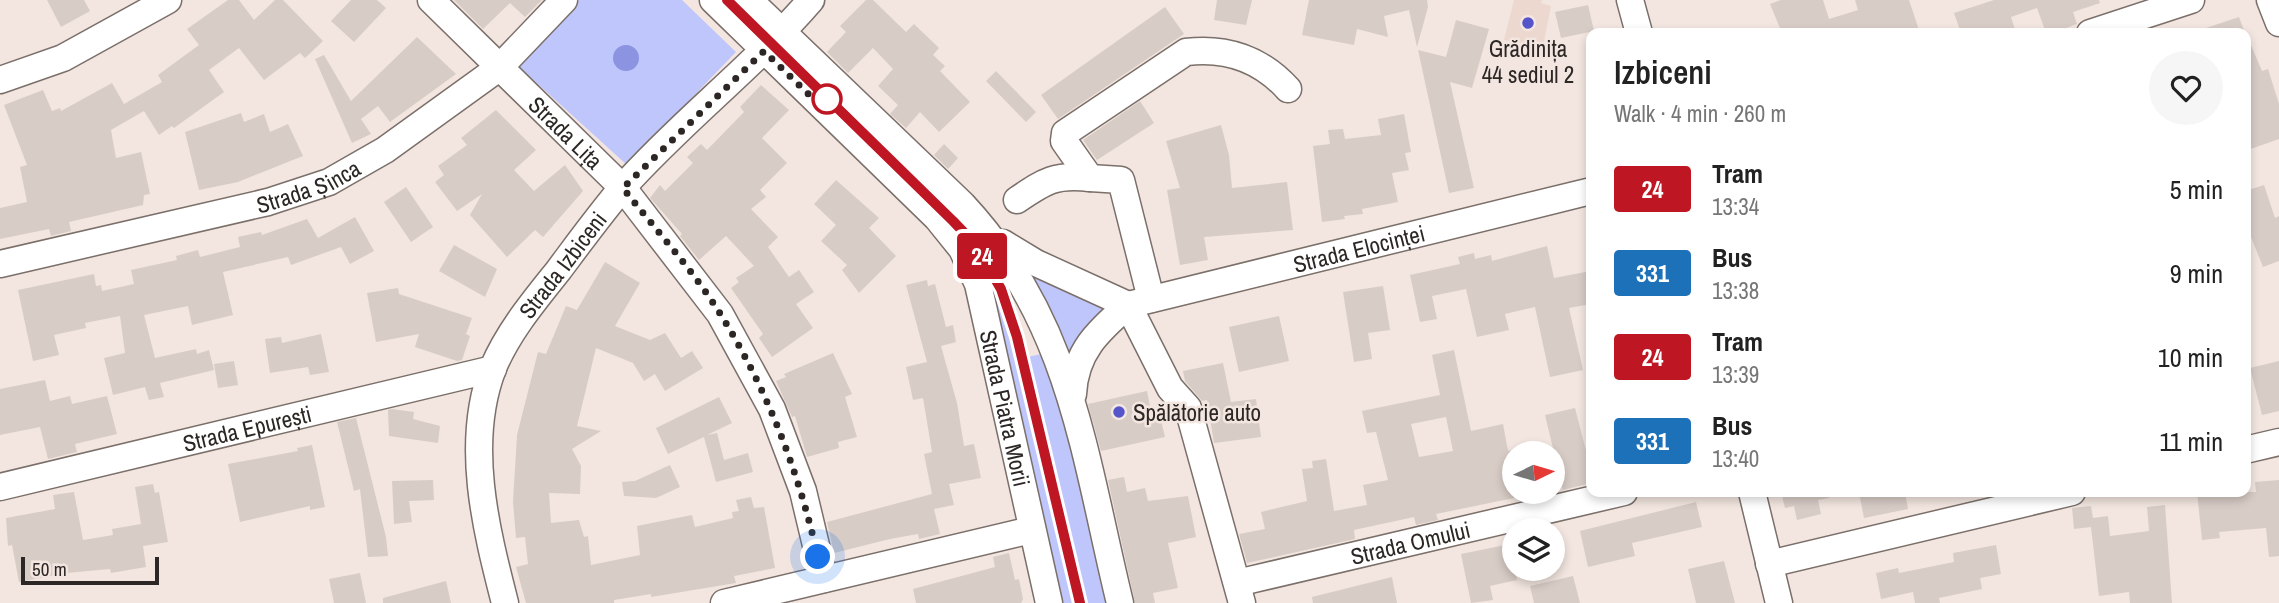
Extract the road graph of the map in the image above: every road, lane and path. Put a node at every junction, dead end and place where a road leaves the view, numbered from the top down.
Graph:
1 (168, 0) edge
2 (431, 0) edge
3 (564, 0) edge
4 (713, 0) edge
5 (749, 0) edge
6 (811, 0) edge
7 (1630, 0) edge
8 (2191, 0) edge
9 (2270, 0) edge
10 (2279, 23) edge
11 (1638, 28) edge
12 (2105, 28) edge
13 (773, 42) junction
14 (500, 67) junction
15 (0, 80) edge
16 (1288, 89) dead end
17 (1090, 178) junction
18 (623, 188) junction
19 (1586, 192) edge
20 (1017, 200) dead end
21 (992, 237) junction
22 (962, 249) junction
23 (0, 264) edge
24 (1139, 302) junction
25 (493, 369) junction
26 (1072, 404) junction
27 (2279, 442) edge
28 (2251, 449) edge
29 (0, 486) edge
30 (1605, 497) edge
31 (1753, 497) edge
32 (2051, 497) edge
33 (1031, 530) junction
34 (1769, 564) junction
35 (824, 579) junction
36 (1240, 593) edge
37 (505, 603) edge
38 (724, 603) edge
39 (1049, 603) edge
40 (1119, 603) edge
41 (1779, 603) edge

1 - 15 street
2 - 14 street, Strada Lița
3 - 14 street, Strada Șinca
4 - 13 street
5 - 13 street
6 - 13 street, Strada Izbiceni
7 - 11 street
8 - 12 street
9 - 10 street
13 - 18 street, Strada Izbiceni
13 - 21 street
13 - 22 street, Strada Piatra Morii
14 - 18 street, Strada Lița
14 - 23 street, Strada Șinca
16 - 17 street
17 - 20 street
17 - 24 street
18 - 25 street, Strada Izbiceni
18 - 35 street, Strada Lița
19 - 24 street, Strada Elocinței
21 - 22 street
21 - 24 street
21 - 26 street
22 - 33 street, Strada Piatra Morii
24 - 26 street
24 - 36 street
25 - 29 street, Strada Epurești
25 - 37 street, Strada Izbiceni
26 - 40 street
27 - 28 street
30 - 36 street, Strada Omului
31 - 34 street
32 - 34 street
33 - 35 street
33 - 39 street, Strada Piatra Morii
34 - 41 street
35 - 38 street

